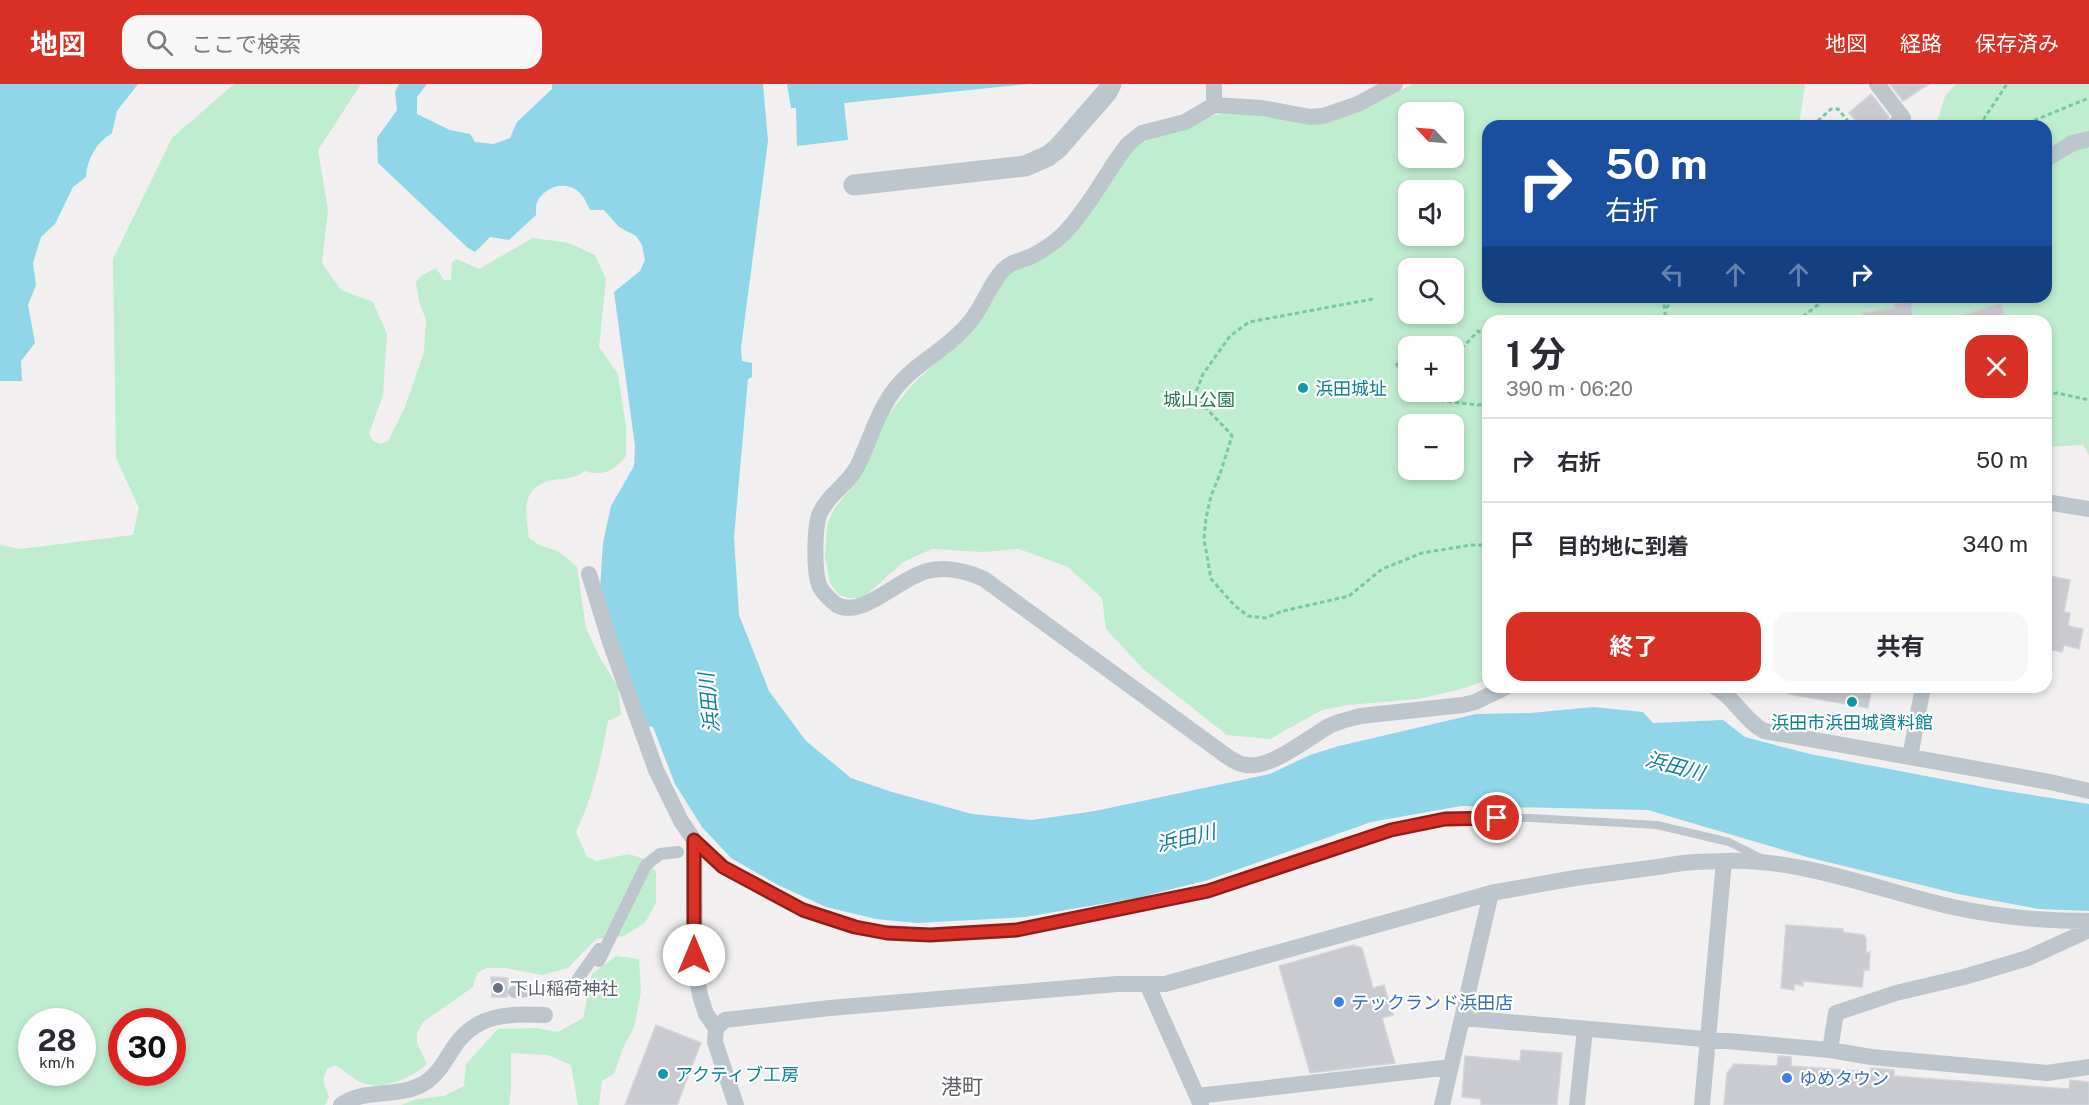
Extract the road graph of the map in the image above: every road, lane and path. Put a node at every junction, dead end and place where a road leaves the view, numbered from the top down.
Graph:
1 (1111, 84) edge
2 (1214, 84) edge
3 (1395, 84) edge
4 (1877, 84) edge
5 (2007, 84) edge
6 (2089, 98) edge
7 (1214, 105) junction
8 (1819, 120) edge
9 (1847, 120) edge
10 (1901, 120) edge
11 (1983, 120) edge
12 (2035, 120) edge
13 (2089, 139) edge
14 (2052, 155) edge
15 (854, 185) dead end
16 (1373, 299) dead end
17 (1664, 303) edge
18 (1670, 303) edge
19 (1820, 303) edge
20 (1665, 308) junction
21 (1666, 315) edge
22 (1805, 315) edge
23 (1482, 333) edge
24 (1464, 346) edge
25 (1396, 363) dead end
26 (1398, 367) edge
27 (2052, 394) edge
28 (2089, 400) edge
29 (1461, 402) edge
30 (1482, 404) edge
31 (2052, 503) edge
32 (2089, 509) edge
33 (1482, 545) edge
34 (589, 574) dead end
35 (1493, 693) edge
36 (1723, 693) edge
37 (1922, 693) edge
38 (1910, 757) junction
39 (2089, 791) edge
40 (694, 840) junction
41 (678, 852) dead end
42 (1724, 861) junction
43 (1769, 862) junction
44 (1491, 893) junction
45 (2089, 921) edge
46 (2089, 930) edge
47 (608, 940) junction
48 (599, 961) dead end
49 (1147, 984) junction
50 (514, 992) dead end
51 (545, 1015) dead end
52 (1463, 1018) junction
53 (716, 1028) junction
54 (1585, 1029) junction
55 (1709, 1040) junction
56 (1830, 1050) junction
57 (1451, 1067) junction
58 (2089, 1067) edge
59 (1199, 1100) edge
60 (341, 1105) edge
61 (736, 1105) edge
62 (1442, 1105) edge
63 (1577, 1105) edge
64 (1702, 1105) edge

1 - 15 street
2 - 7 street
3 - 7 street
4 - 10 street
5 - 11 path
6 - 12 path
7 - 35 street
8 - 9 path
13 - 14 street
16 - 33 path
17 - 20 path
18 - 20 path
19 - 22 path
20 - 21 path
23 - 24 path
25 - 26 path
27 - 28 path
29 - 30 path
31 - 32 street
34 - 40 street
36 - 38 street
37 - 38 street
38 - 39 street
40 - 43 lane
40 - 53 street
41 - 47 street
42 - 43 street
42 - 44 street
42 - 55 street
43 - 45 street
44 - 49 street
44 - 52 street
46 - 56 street
47 - 48 street
47 - 50 street
49 - 53 street
49 - 59 street
51 - 60 street
52 - 54 street
52 - 57 street
53 - 61 street
54 - 55 street
54 - 63 street
55 - 56 street
55 - 64 street
56 - 58 street
57 - 59 street
57 - 62 street

